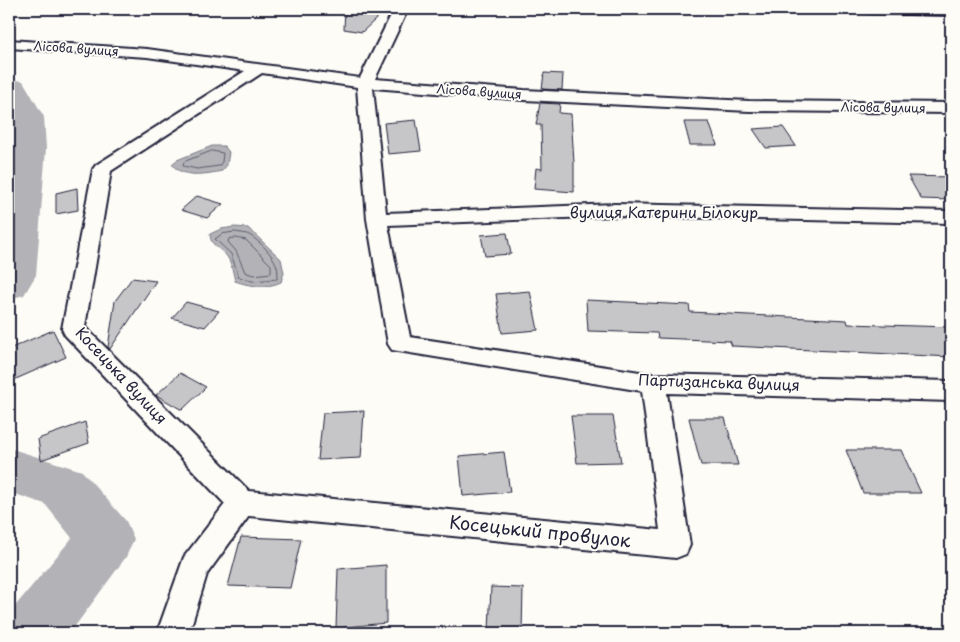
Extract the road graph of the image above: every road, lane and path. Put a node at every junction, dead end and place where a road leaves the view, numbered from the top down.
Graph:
1 (401, 9) edge
2 (868, 9) edge
3 (951, 11) edge
4 (9, 44) edge
5 (260, 69) junction
6 (365, 83) junction
7 (951, 108) edge
8 (951, 217) edge
9 (377, 219) junction
10 (653, 383) junction
11 (951, 391) edge
12 (242, 503) junction
13 (173, 633) edge

1 - 6 street
2 - 3 street
4 - 5 street, Лісова вулиця
5 - 6 street, Лісова вулиця
5 - 12 street, Косецька вулиця
6 - 7 street, Лісова вулиця
6 - 9 street
8 - 9 street, вулиця Катерини Білокур
9 - 10 street, Партизанська вулиця
10 - 11 street, Партизанська вулиця
10 - 12 street, Косецький провулок
12 - 13 street

